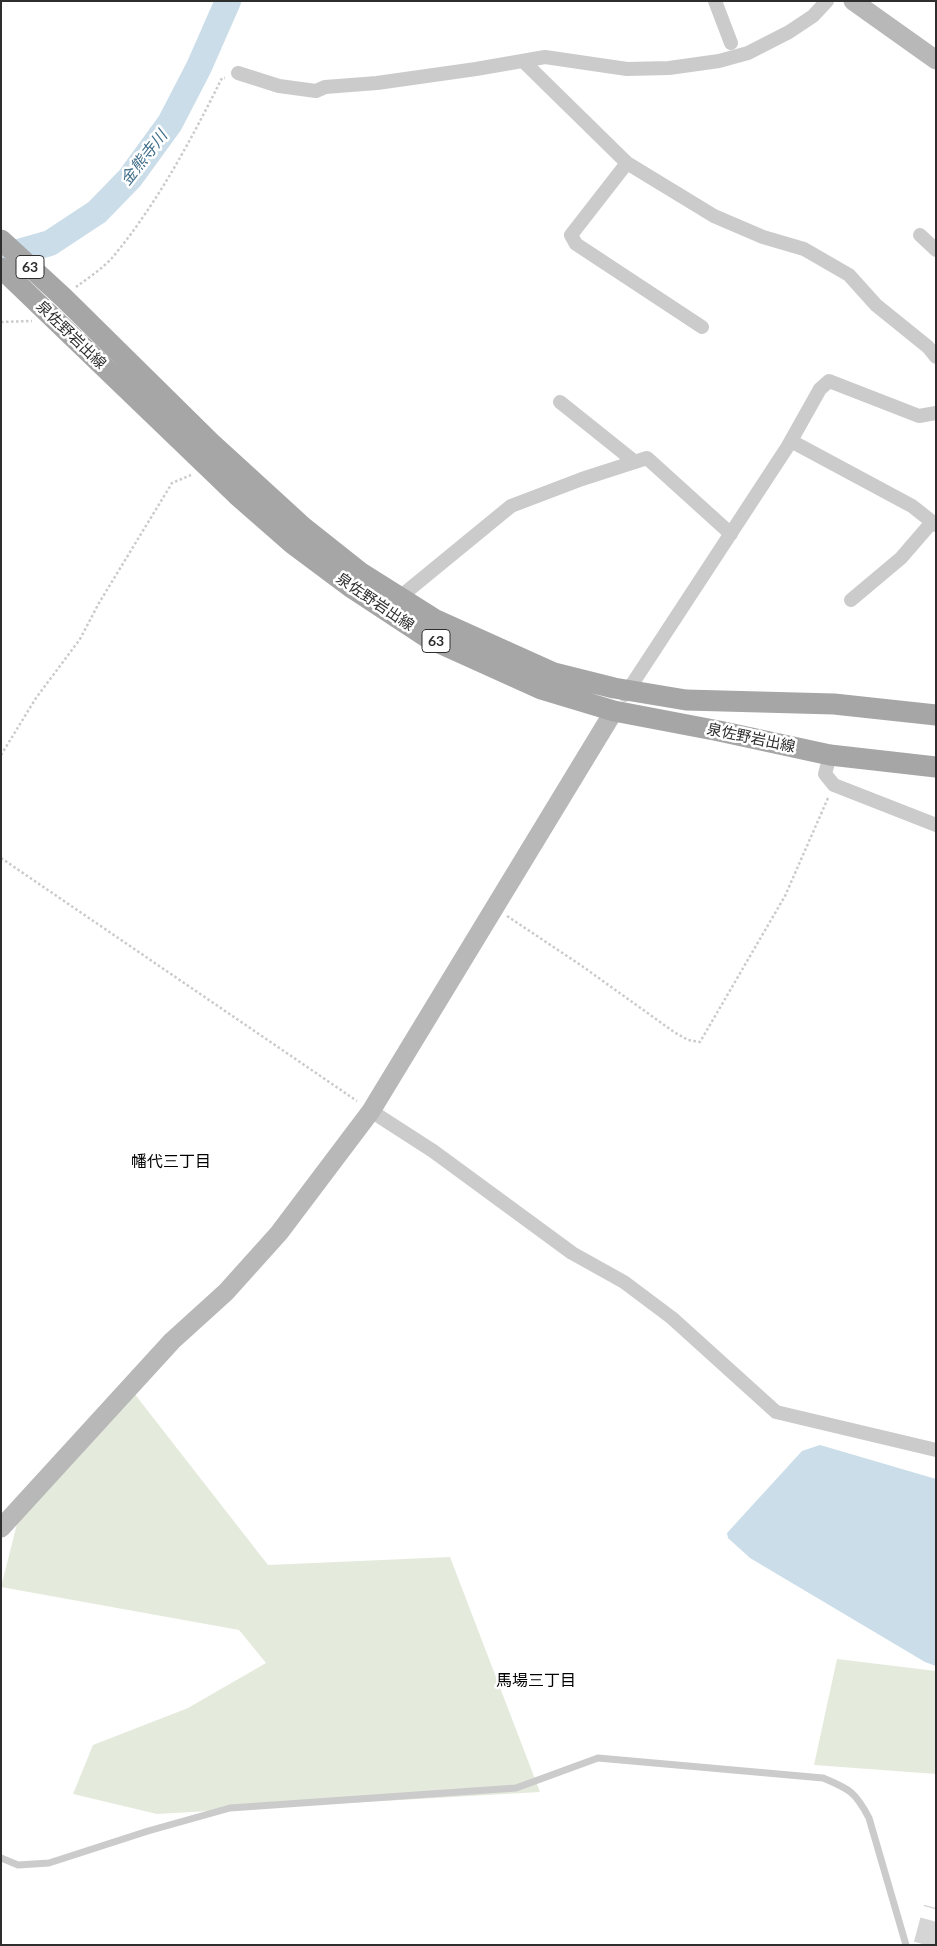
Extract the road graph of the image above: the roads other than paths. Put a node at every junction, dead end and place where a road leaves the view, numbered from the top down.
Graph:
1 (715, 1) edge
2 (827, 1) edge
3 (854, 1) edge
4 (731, 43) dead end
5 (936, 60) edge
6 (523, 61) junction
7 (238, 73) road end
8 (627, 162) junction
9 (920, 236) dead end
10 (1, 240) edge
11 (936, 250) edge
12 (1, 268) edge
13 (702, 327) dead end
14 (936, 357) edge
15 (560, 402) dead end
16 (936, 412) edge
17 (791, 441) junction
18 (635, 462) junction
19 (934, 524) edge
20 (731, 534) junction
21 (400, 597) junction
22 (851, 600) dead end
23 (628, 690) junction
24 (614, 711) junction
25 (936, 715) edge
26 (830, 756) junction
27 (936, 767) edge
28 (936, 825) edge
29 (371, 1111) junction
30 (936, 1450) edge
31 (1, 1528) edge
32 (1, 1858) edge
33 (906, 1945) edge

1 - 4 street
2 - 6 street
3 - 5 street
6 - 7 street
6 - 8 street
8 - 13 street
8 - 14 street
9 - 11 street
10 - 21 main road, 泉佐野岩出線 / 63
12 - 24 main road, 泉佐野岩出線 / 63
15 - 18 street
16 - 17 street
17 - 19 street
17 - 20 street
18 - 20 street
18 - 21 street
19 - 22 street
20 - 23 street
21 - 23 main road, 泉佐野岩出線 / 63
23 - 24 street
23 - 25 main road, 泉佐野岩出線 / 63
24 - 26 main road, 泉佐野岩出線 / 63
24 - 29 street
26 - 27 main road, 泉佐野岩出線 / 63
26 - 28 street
29 - 30 street
29 - 31 street
32 - 33 lane

